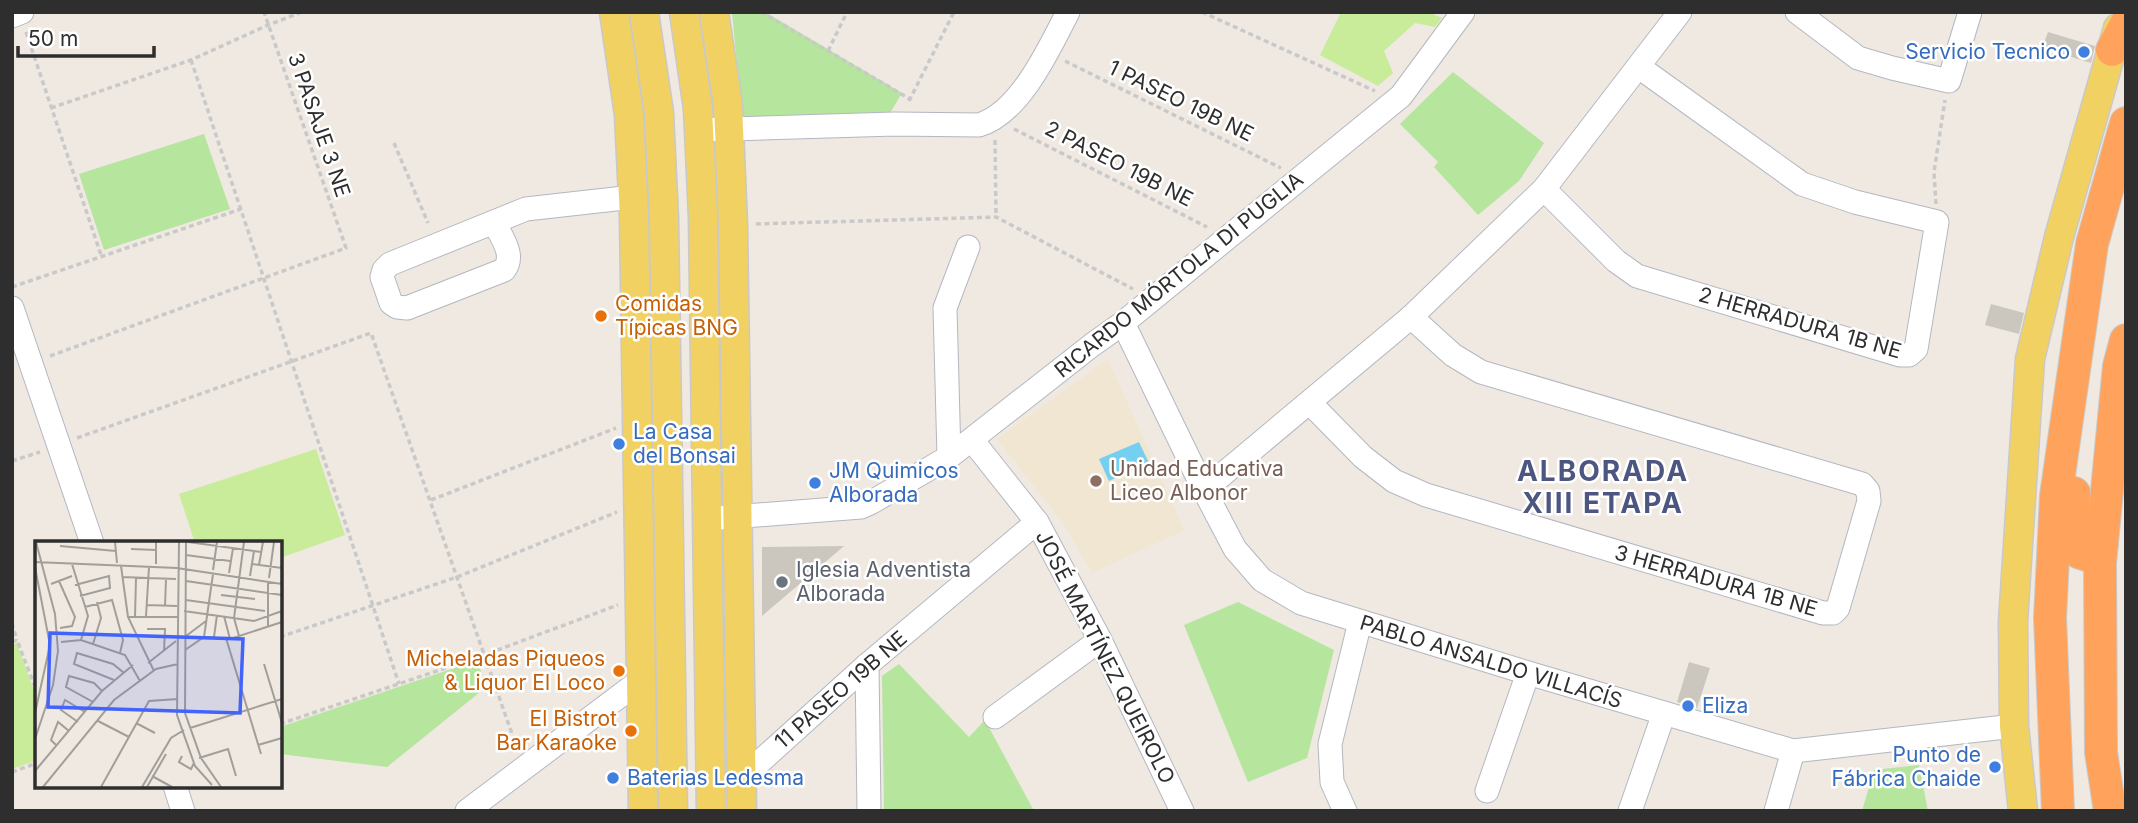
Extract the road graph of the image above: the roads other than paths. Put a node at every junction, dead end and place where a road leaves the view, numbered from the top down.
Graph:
1 (684, 12) edge
2 (714, 12) edge
3 (1068, 12) edge
4 (1463, 12) edge
5 (1680, 12) edge
6 (1797, 12) edge
7 (1969, 12) edge
8 (2123, 12) edge
9 (644, 16) edge
10 (614, 18) edge
11 (2119, 37) edge
12 (1639, 67) junction
13 (2126, 122) edge
14 (729, 128) junction
15 (699, 130) junction
16 (1544, 189) junction
17 (633, 197) junction
18 (494, 222) junction
19 (968, 247) dead end
20 (12, 308) edge
21 (1411, 317) junction
22 (1123, 323) junction
23 (2126, 340) edge
24 (1310, 403) junction
25 (2069, 405) junction
26 (972, 440) junction
27 (950, 457) junction
28 (1203, 490) junction
29 (639, 513) junction
30 (738, 518) junction
31 (706, 519) junction
32 (668, 520) junction
33 (1037, 522) junction
34 (91, 541) edge
35 (2102, 543) junction
36 (706, 593) junction
37 (1360, 622) junction
38 (1100, 639) junction
39 (867, 665) junction
40 (1528, 673) junction
41 (641, 680) junction
42 (1664, 713) junction
43 (995, 718) dead end
44 (2014, 726) junction
45 (1793, 751) junction
46 (742, 778) junction
47 (176, 788) edge
48 (1487, 791) dead end
49 (183, 811) edge
50 (467, 811) edge
51 (643, 811) edge
52 (673, 811) edge
53 (711, 811) edge
54 (742, 811) edge
55 (869, 811) edge
56 (1182, 811) edge
57 (1345, 811) edge
58 (1630, 811) edge
59 (1776, 811) edge
60 (2023, 811) edge
61 (2058, 811) edge
62 (2110, 811) edge

1 - 15 main road
2 - 14 main road
3 - 14 street
4 - 22 street, RICARDO MÓRTOLA DI PUGLIA
5 - 12 street
6 - 7 street
8 - 11 main road
9 - 10 main road
9 - 32 main road
10 - 17 main road
11 - 44 main road
12 - 16 street
12 - 16 street, 2 HERRADURA 1B NE
13 - 25 highway
14 - 15 street
14 - 30 main road
15 - 31 main road
16 - 21 street
17 - 18 street
17 - 29 main road
18 - 18 street
19 - 27 street
20 - 34 street
21 - 24 street
21 - 24 street, 3 HERRADURA 1B NE
22 - 26 street, RICARDO MÓRTOLA DI PUGLIA
22 - 28 street, PABLO ANSALDO VILLACÍS
23 - 35 highway
24 - 28 street
25 - 35 highway
25 - 61 highway
26 - 27 street, RICARDO MÓRTOLA DI PUGLIA
26 - 33 street, JOSÉ MARTÍNEZ QUEIROLO
27 - 30 street, RICARDO MÓRTOLA DI PUGLIA
28 - 37 street, PABLO ANSALDO VILLACÍS
29 - 32 main road
29 - 41 main road
30 - 31 street
30 - 46 main road
31 - 36 main road
32 - 36 main road
32 - 52 main road
33 - 38 street, JOSÉ MARTÍNEZ QUEIROLO
33 - 39 street, 11 PASEO 19B NE
35 - 62 highway
36 - 53 main road
37 - 40 street, PABLO ANSALDO VILLACÍS
37 - 57 street
38 - 43 street
38 - 56 street, JOSÉ MARTÍNEZ QUEIROLO
39 - 46 street, 11 PASEO 19B NE
39 - 55 street
40 - 42 street, PABLO ANSALDO VILLACÍS
40 - 48 street
41 - 50 street
41 - 51 main road
42 - 45 street, PABLO ANSALDO VILLACÍS
42 - 58 street
44 - 45 street, PABLO ANSALDO VILLACÍS
44 - 60 main road
45 - 59 street
46 - 54 main road
47 - 49 street

